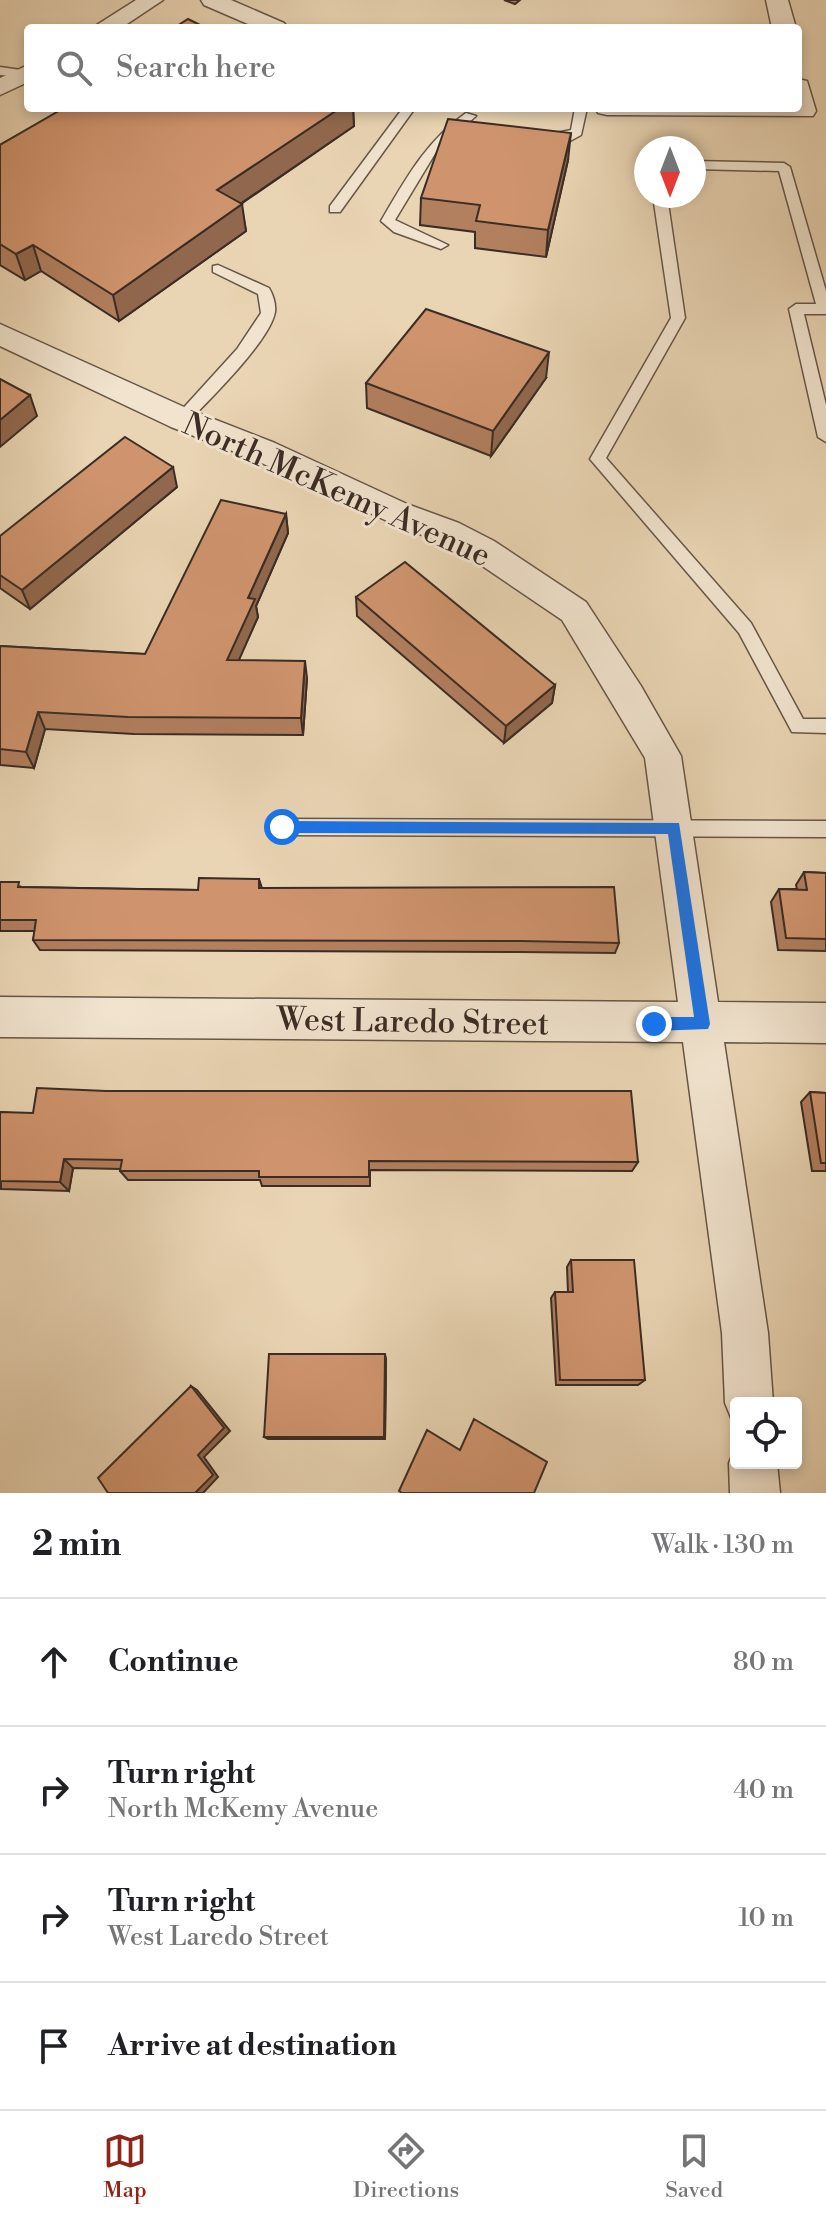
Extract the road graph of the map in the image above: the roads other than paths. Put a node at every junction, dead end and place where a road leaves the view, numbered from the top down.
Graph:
1 (152, 0) edge
2 (212, 0) edge
3 (777, 0) edge
4 (111, 24) edge
5 (267, 24) edge
6 (783, 24) edge
7 (17, 73) edge
8 (0, 88) edge
9 (406, 112) edge
10 (471, 112) edge
11 (580, 112) edge
12 (484, 129) edge
13 (534, 138) edge
14 (706, 165) edge
15 (662, 208) edge
16 (335, 209) dead end
17 (441, 245) dead end
18 (218, 269) dead end
19 (825, 309) edge
20 (0, 334) edge
21 (182, 419) junction
22 (826, 437) edge
23 (826, 726) edge
24 (282, 827) dead end
25 (674, 828) junction
26 (826, 829) edge
27 (0, 1017) edge
28 (826, 1023) edge
29 (702, 1024) junction
30 (749, 1397) edge
31 (753, 1469) edge
32 (755, 1493) edge

1 - 4 street
2 - 5 street
3 - 6 street
7 - 8 street
9 - 16 lane
10 - 12 lane
10 - 17 lane
11 - 13 lane
14 - 19 lane
15 - 23 lane
18 - 21 lane
19 - 22 lane
20 - 21 street, North McKemy Avenue
21 - 25 street, North McKemy Avenue
24 - 25 lane
25 - 26 lane
25 - 29 street, North McKemy Avenue
27 - 29 street, West Laredo Street
28 - 29 street, West Laredo Street
29 - 30 street, North McKemy Avenue
31 - 32 street

